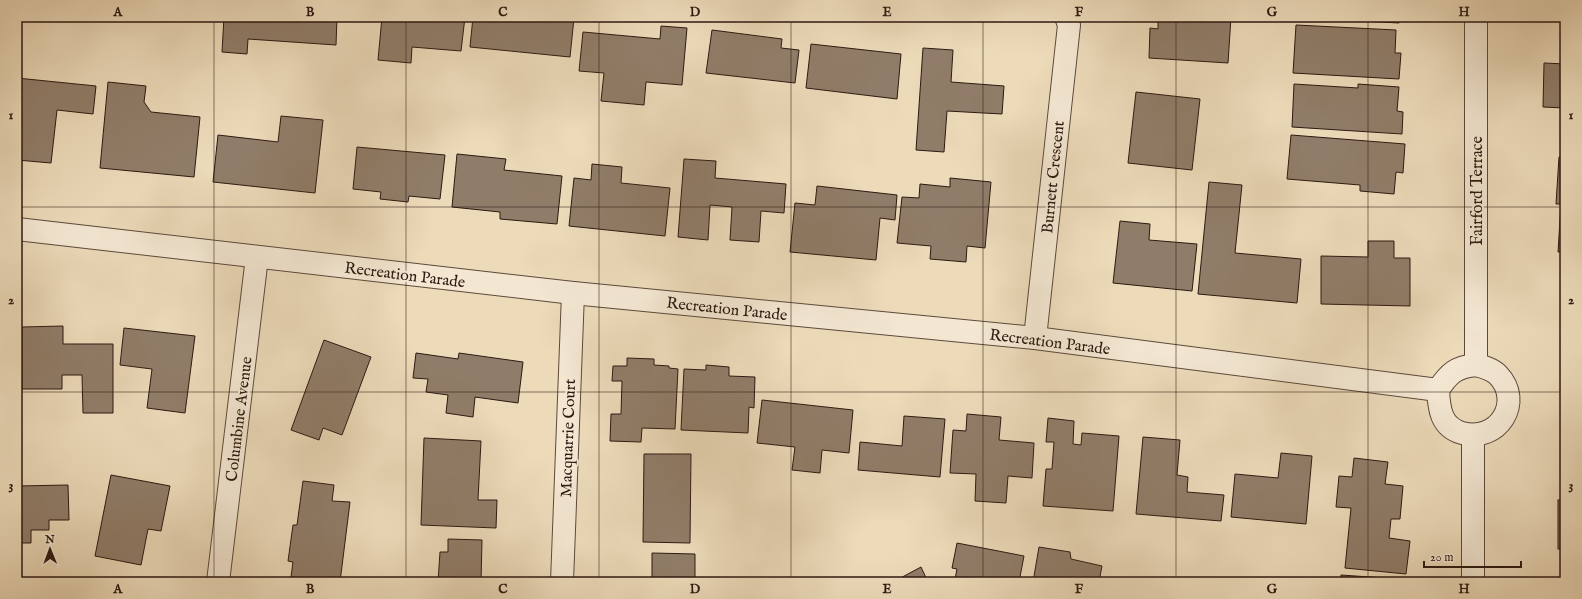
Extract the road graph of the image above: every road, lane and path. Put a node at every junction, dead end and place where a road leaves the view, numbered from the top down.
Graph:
1 (1066, 17) edge
2 (1476, 17) edge
3 (17, 229) edge
4 (257, 257) junction
5 (573, 293) junction
6 (1035, 338) junction
7 (1476, 365) junction
8 (1438, 390) junction
9 (1473, 436) junction
10 (218, 582) edge
11 (562, 582) edge
12 (1473, 582) edge

1 - 6 street, Burnett Crescent
2 - 7 street, Fairford Terrace
3 - 4 street, Recreation Parade
4 - 5 street, Recreation Parade
4 - 10 street, Columbine Avenue
5 - 6 street, Recreation Parade
5 - 11 street, Macquarrie Court
6 - 8 street, Recreation Parade
7 - 8 street
7 - 9 street
8 - 9 street
9 - 12 street

